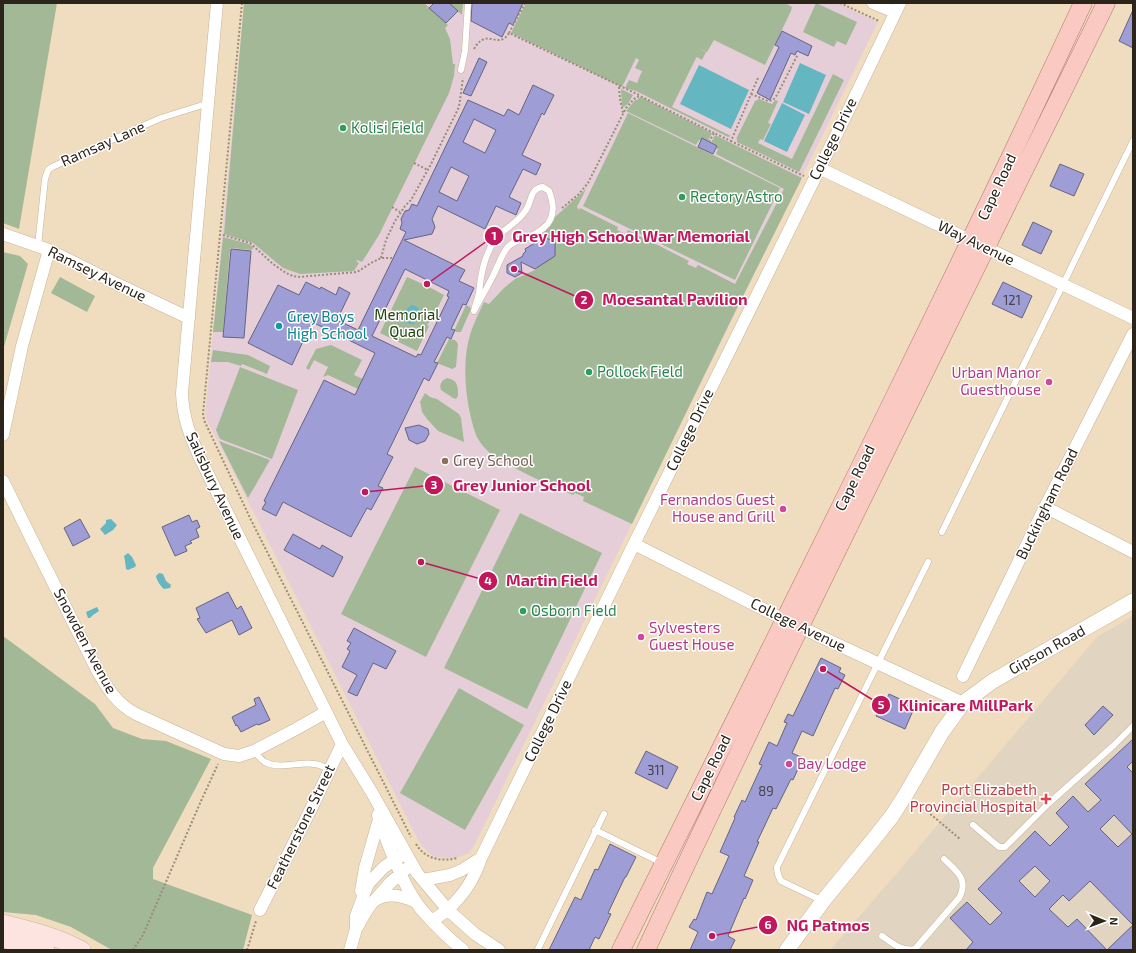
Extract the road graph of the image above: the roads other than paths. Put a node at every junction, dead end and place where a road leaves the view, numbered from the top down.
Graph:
1 (217, 3) edge
2 (468, 3) edge
3 (874, 3) edge
4 (1083, 3) edge
5 (1106, 3) edge
6 (897, 8) edge
7 (462, 73) road end
8 (208, 104) junction
9 (1133, 141) edge
10 (819, 168) junction
11 (552, 217) joint
12 (3, 234) edge
13 (978, 244) junction
14 (43, 248) junction
15 (1063, 285) junction
16 (189, 318) junction
17 (1133, 318) edge
18 (1133, 334) edge
19 (3, 435) edge
20 (3, 481) edge
21 (1045, 507) junction
22 (942, 532) dead end
23 (634, 544) junction
24 (1133, 552) edge
25 (928, 562) dead end
26 (1133, 601) edge
27 (792, 623) junction
28 (879, 664) junction
29 (963, 676) dead end
30 (964, 702) junction
31 (326, 712) junction
32 (1133, 726) edge
33 (342, 744) junction
34 (254, 751) junction
35 (330, 770) junction
36 (371, 791) junction
37 (604, 814) dead end
38 (379, 819) junction
39 (972, 825) dead end
40 (595, 830) junction
41 (406, 853) junction
42 (481, 858) junction
43 (394, 859) junction
44 (944, 859) dead end
45 (412, 864) junction
46 (664, 864) junction
47 (400, 873) junction
48 (423, 880) junction
49 (823, 901) junction
50 (373, 902) junction
51 (416, 902) junction
52 (260, 910) road end
53 (448, 910) junction
54 (356, 916) junction
55 (432, 921) junction
56 (3, 923) edge
57 (356, 929) junction
58 (882, 936) dead end
59 (3, 939) edge
60 (538, 949) dead end
61 (46, 950) edge
62 (82, 950) edge
63 (350, 950) edge
64 (463, 950) edge
65 (499, 950) edge
66 (621, 950) edge
67 (646, 950) edge
68 (787, 950) edge

1 - 8 street, Salisbury Avenue
2 - 7 lane
3 - 6 street
4 - 13 main road, Cape Road
5 - 13 main road, Cape Road
6 - 10 street, College Drive
8 - 14 lane, Ramsay Lane
8 - 16 street, Salisbury Avenue
9 - 15 lane
10 - 13 street, Way Avenue
10 - 23 street, College Drive
11 - 11 lane
12 - 14 street, Ramsey Avenue
13 - 15 street, Way Avenue
13 - 27 main road, Cape Road
14 - 16 street, Ramsey Avenue
14 - 19 street
15 - 17 street, Way Avenue
15 - 22 lane
16 - 31 street, Salisbury Avenue
18 - 21 street, Buckingham Road
20 - 34 street, Snowden Avenue
21 - 24 street
21 - 29 street, Buckingham Road
23 - 27 street, College Avenue
23 - 42 street, College Drive
25 - 28 lane
26 - 30 street, Gipson Road
27 - 28 street, College Avenue
27 - 46 main road, Cape Road
27 - 67 main road, Cape Road
28 - 30 street, College Avenue
28 - 49 lane
30 - 49 street
31 - 33 street, Salisbury Avenue
31 - 34 street, Snowden Avenue
32 - 39 lane
33 - 35 street, Featherstone Street
33 - 36 street, Salisbury Avenue
34 - 35 lane
35 - 52 street, Featherstone Street
36 - 38 street, Salisbury Avenue
36 - 41 street, Salisbury Avenue
37 - 40 lane
38 - 43 street, Salisbury Avenue
38 - 54 street
40 - 46 lane
40 - 60 lane
41 - 43 street
41 - 45 street, Salisbury Avenue
42 - 48 street
42 - 53 street, College Drive
43 - 47 street, Salisbury Avenue
43 - 54 street
44 - 58 lane
45 - 47 street
45 - 48 street, Salisbury Avenue
46 - 66 main road, Cape Road
47 - 50 street
47 - 51 street, Salisbury Avenue
48 - 53 street, Salisbury Avenue
49 - 68 street
50 - 51 street
50 - 57 street
51 - 55 street, Salisbury Avenue
53 - 55 street, College Drive
53 - 65 street, Salisbury Avenue
54 - 57 street
55 - 64 street, Salisbury Avenue
56 - 62 main road
57 - 63 street
59 - 61 main road

